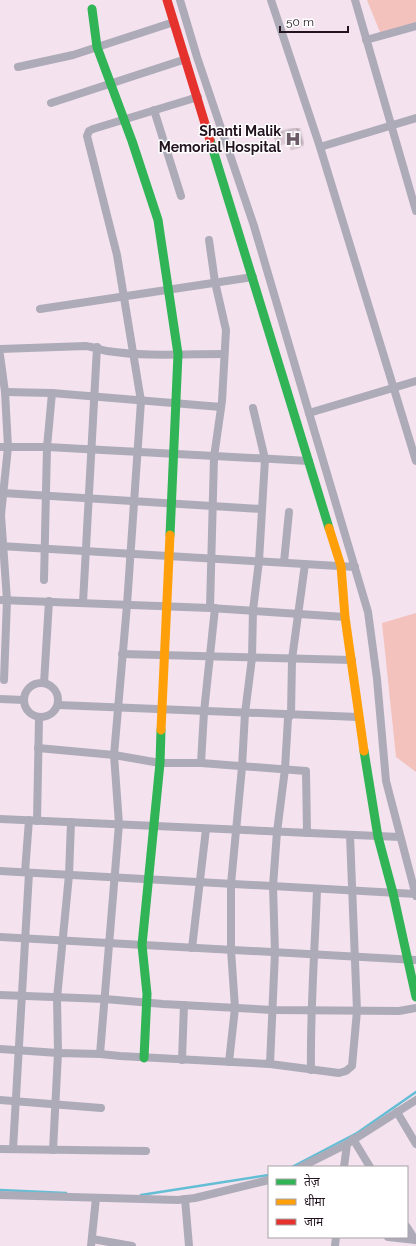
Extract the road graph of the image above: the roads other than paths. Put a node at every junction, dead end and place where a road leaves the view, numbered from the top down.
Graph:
1 (167, 0) edge
2 (180, 0) edge
3 (271, 0) edge
4 (355, 0) edge
5 (92, 9) dead end
6 (174, 22) junction
7 (416, 26) edge
8 (366, 40) junction
9 (97, 47) junction
10 (186, 59) junction
11 (18, 67) dead end
12 (111, 83) junction
13 (198, 97) junction
14 (51, 102) dead end
15 (154, 110) junction
16 (416, 118) edge
17 (124, 119) junction
18 (391, 126) junction
19 (320, 147) junction
20 (181, 196) dead end
21 (416, 211) edge
22 (209, 240) dead end
23 (253, 276) junction
24 (215, 282) junction
25 (168, 289) junction
26 (123, 296) junction
27 (40, 309) dead end
28 (97, 347) junction
29 (0, 349) edge
30 (134, 354) junction
31 (178, 354) junction
32 (224, 354) junction
33 (0, 355) edge
34 (416, 381) edge
35 (394, 388) junction
36 (5, 392) junction
37 (52, 393) junction
38 (94, 396) junction
39 (141, 400) junction
40 (177, 404) junction
41 (221, 407) junction
42 (253, 408) dead end
43 (309, 413) junction
44 (4, 447) edge
45 (47, 447) junction
46 (90, 449) junction
47 (137, 452) junction
48 (174, 454) junction
49 (214, 456) junction
50 (265, 459) junction
51 (309, 461) junction
52 (416, 461) edge
53 (3, 493) junction
54 (47, 497) junction
55 (90, 500) junction
56 (134, 502) junction
57 (171, 505) junction
58 (214, 507) junction
59 (261, 509) junction
60 (289, 512) dead end
61 (2, 546) edge
62 (46, 549) junction
63 (85, 551) junction
64 (130, 554) junction
65 (168, 556) junction
66 (212, 558) junction
67 (259, 561) junction
68 (284, 562) junction
69 (305, 564) junction
70 (341, 566) junction
71 (355, 567) junction
72 (44, 580) dead end
73 (4, 600) edge
74 (49, 601) junction
75 (83, 603) junction
76 (127, 605) junction
77 (167, 606) junction
78 (213, 608) junction
79 (253, 610) junction
80 (298, 614) junction
81 (345, 617) junction
82 (122, 654) junction
83 (163, 655) junction
84 (211, 656) junction
85 (252, 658) junction
86 (292, 659) junction
87 (352, 660) junction
88 (4, 680) dead end
89 (44, 683) junction
90 (0, 699) edge
91 (24, 700) junction
92 (58, 705) junction
93 (118, 708) junction
94 (161, 709) junction
95 (205, 711) junction
96 (245, 713) junction
97 (291, 715) junction
98 (358, 717) junction
99 (39, 718) junction
100 (38, 748) junction
101 (114, 755) junction
102 (160, 763) junction
103 (201, 763) junction
104 (242, 768) junction
105 (285, 769) junction
106 (0, 819) edge
107 (33, 820) junction
108 (70, 822) junction
109 (119, 824) junction
110 (154, 827) junction
111 (206, 829) junction
112 (236, 830) junction
113 (277, 832) junction
114 (307, 833) junction
115 (350, 835) junction
116 (378, 837) junction
117 (400, 837) junction
118 (0, 871) edge
119 (27, 873) junction
120 (69, 875) junction
121 (114, 876) junction
122 (147, 880) junction
123 (199, 882) junction
124 (231, 884) junction
125 (273, 886) junction
126 (317, 889) junction
127 (354, 891) junction
128 (393, 893) junction
129 (416, 895) edge
130 (0, 937) edge
131 (26, 939) junction
132 (63, 941) junction
133 (109, 945) junction
134 (142, 945) junction
135 (192, 948) junction
136 (231, 950) junction
137 (275, 952) junction
138 (315, 954) junction
139 (356, 957) junction
140 (412, 960) edge
141 (0, 995) edge
142 (22, 997) junction
143 (416, 997) edge
144 (57, 998) junction
145 (105, 999) junction
146 (147, 1003) junction
147 (184, 1005) junction
148 (235, 1008) junction
149 (416, 1008) edge
150 (272, 1010) junction
151 (310, 1010) junction
152 (357, 1011) junction
153 (0, 1049) edge
154 (19, 1050) junction
155 (58, 1053) junction
156 (100, 1054) junction
157 (144, 1058) junction
158 (182, 1060) junction
159 (229, 1062) junction
160 (270, 1064) junction
161 (311, 1070) junction
162 (0, 1100) edge
163 (416, 1100) edge
164 (16, 1101) junction
165 (55, 1105) junction
166 (101, 1108) dead end
167 (397, 1112) junction
168 (350, 1142) junction
169 (416, 1144) edge
170 (0, 1149) edge
171 (13, 1149) junction
172 (53, 1150) junction
173 (146, 1151) dead end
174 (303, 1166) edge
175 (344, 1166) edge
176 (369, 1166) edge
177 (268, 1180) edge
178 (0, 1195) edge
179 (96, 1198) junction
180 (185, 1199) junction
181 (408, 1228) edge
182 (397, 1238) edge
183 (416, 1240) edge
184 (91, 1242) edge
185 (132, 1246) edge
186 (189, 1246) edge

1 - 6 street
2 - 43 street
3 - 19 street
4 - 8 street
5 - 9 street
6 - 9 street
6 - 10 street
7 - 8 street
8 - 18 street
9 - 11 street
9 - 12 street
10 - 12 street
10 - 13 street
12 - 14 street
12 - 17 street
13 - 15 street
13 - 23 street
15 - 17 street
15 - 20 street
16 - 18 street
17 - 25 street
17 - 26 street
18 - 19 street
18 - 21 street
19 - 35 street
22 - 24 street
23 - 24 street
23 - 51 street
24 - 25 street
24 - 32 street
25 - 26 street
25 - 31 street
26 - 27 street
26 - 30 street
28 - 29 street
28 - 30 street
28 - 38 street
30 - 31 street
30 - 39 street
31 - 32 street
31 - 40 street
32 - 41 street
33 - 36 street
34 - 35 street
35 - 43 street
35 - 52 street
36 - 37 street
36 - 44 street
37 - 38 street
37 - 45 street
38 - 39 street
38 - 46 street
39 - 40 street
39 - 47 street
40 - 41 street
40 - 48 street
41 - 49 street
42 - 50 street
43 - 71 street
44 - 45 street
44 - 53 street
45 - 46 street
45 - 54 street
46 - 47 street
46 - 55 street
47 - 48 street
47 - 56 street
48 - 49 street
48 - 57 street
49 - 50 street
49 - 58 street
50 - 51 street
50 - 59 street
51 - 70 street
53 - 54 street
53 - 61 street
54 - 55 street
54 - 62 street
55 - 56 street
55 - 63 street
56 - 57 street
56 - 64 street
57 - 58 street
57 - 65 street
58 - 59 street
58 - 66 street
59 - 67 street
60 - 68 street
61 - 62 street
61 - 73 street
62 - 63 street
62 - 72 street
63 - 64 street
63 - 75 street
64 - 65 street
64 - 76 street
65 - 66 street
65 - 77 street
66 - 67 street
66 - 78 street
67 - 68 street
67 - 79 street
68 - 69 street
69 - 70 street
69 - 80 street
70 - 71 street
70 - 81 street
71 - 117 street
73 - 74 street
73 - 88 street
74 - 75 street
74 - 89 street
75 - 76 street
76 - 77 street
76 - 82 street
77 - 78 street
77 - 83 street
78 - 79 street
78 - 84 street
79 - 80 street
79 - 85 street
80 - 81 street
80 - 86 street
81 - 87 street
82 - 83 street
82 - 93 street
83 - 84 street
83 - 94 street
84 - 85 street
84 - 95 street
85 - 86 street
85 - 96 street
86 - 87 street
86 - 97 street
87 - 98 street
89 - 91 street
89 - 92 street
90 - 91 street
91 - 99 street
92 - 93 street
92 - 99 street
93 - 94 street
93 - 101 street
94 - 95 street
94 - 102 street
95 - 96 street
95 - 103 street
96 - 97 street
96 - 104 street
97 - 98 street
97 - 105 street
98 - 116 street
99 - 100 street
100 - 101 street
100 - 107 street
101 - 102 street
101 - 109 street
102 - 103 street
102 - 110 street
103 - 104 street
104 - 105 street
104 - 112 street
105 - 113 street
105 - 114 street
106 - 107 street
107 - 108 street
107 - 119 street
108 - 109 street
108 - 120 street
109 - 110 street
109 - 121 street
110 - 111 street
110 - 122 street
111 - 112 street
111 - 123 street
112 - 113 street
112 - 124 street
113 - 114 street
113 - 125 street
114 - 115 street
115 - 116 street
115 - 127 street
116 - 117 street
116 - 128 street
117 - 129 street
118 - 119 street
119 - 120 street
119 - 131 street
120 - 121 street
120 - 132 street
121 - 122 street
121 - 133 street
122 - 123 street
122 - 134 street
123 - 124 street
123 - 135 street
124 - 125 street
124 - 136 street
125 - 126 street
125 - 137 street
126 - 127 street
126 - 138 street
127 - 128 street
127 - 139 street
128 - 129 street
128 - 140 street
130 - 131 street
131 - 132 street
131 - 142 street
132 - 133 street
132 - 144 street
133 - 134 street
133 - 145 street
134 - 135 street
134 - 146 street
135 - 136 street
136 - 137 street
136 - 148 street
137 - 138 street
137 - 150 street
138 - 139 street
138 - 151 street
139 - 140 street
139 - 152 street
140 - 143 street
141 - 142 street
142 - 144 street
142 - 154 street
144 - 145 street
144 - 155 street
145 - 146 street
145 - 156 street
146 - 147 street
146 - 157 street
147 - 148 street
147 - 158 street
148 - 150 street
148 - 159 street
149 - 152 street
150 - 151 street
150 - 160 street
151 - 152 street
151 - 161 street
152 - 161 street
153 - 154 street
154 - 155 street
154 - 164 street
155 - 156 street
155 - 165 street
156 - 157 street
157 - 158 street
158 - 159 street
159 - 160 street
160 - 161 street
162 - 164 street
163 - 167 street
164 - 165 street
164 - 171 street
165 - 166 street
165 - 172 street
167 - 168 street
167 - 169 street
168 - 174 street
168 - 175 street
168 - 176 street
170 - 171 street
171 - 172 street
172 - 173 street
177 - 180 street
178 - 179 street
179 - 180 street
179 - 184 street
180 - 186 street
181 - 183 street
182 - 183 street
184 - 185 street

